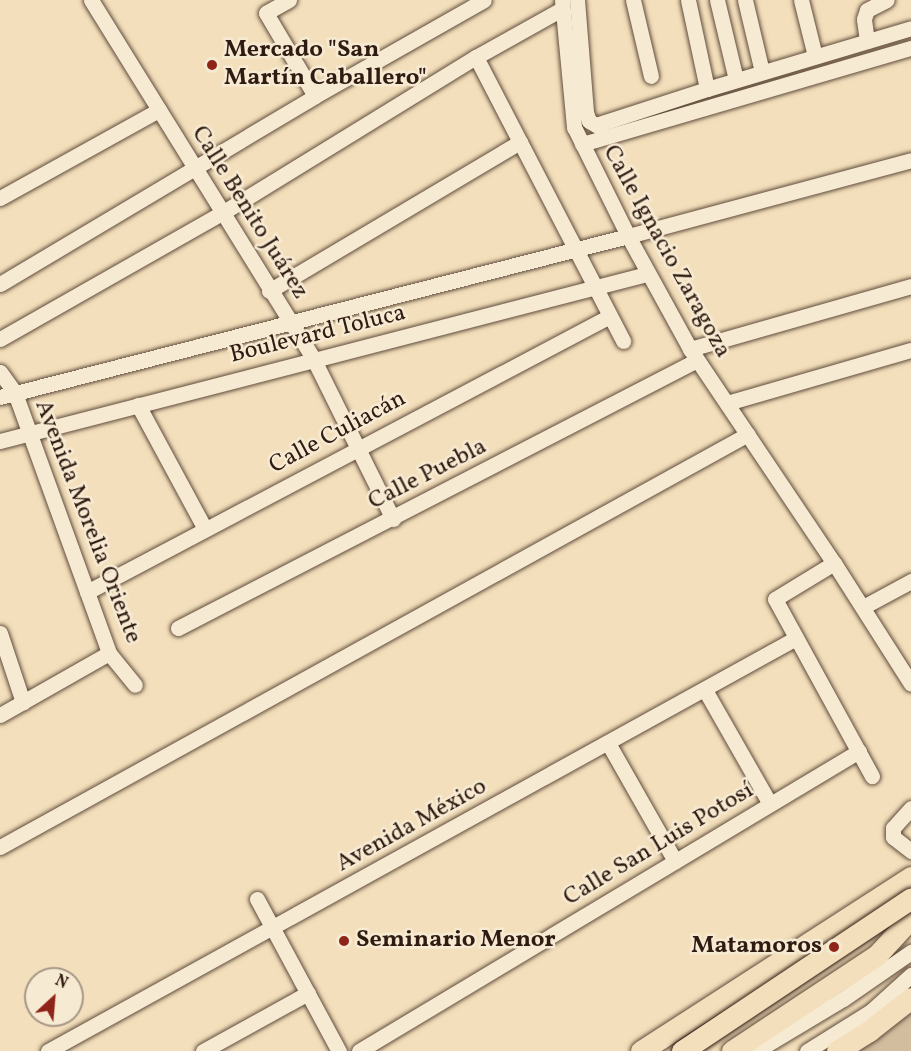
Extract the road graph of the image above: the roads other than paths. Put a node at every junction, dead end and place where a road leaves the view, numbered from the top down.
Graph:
1 (90, 0) edge
2 (289, 0) edge
3 (484, 0) edge
4 (577, 0) edge
5 (633, 0) edge
6 (688, 0) edge
7 (717, 0) edge
8 (745, 0) edge
9 (801, 0) edge
10 (886, 0) edge
11 (562, 5) edge
12 (862, 5) edge
13 (911, 28) edge
14 (867, 41) junction
15 (911, 48) edge
16 (815, 56) junction
17 (476, 57) junction
18 (762, 72) junction
19 (651, 76) dead end
20 (735, 80) junction
21 (707, 89) junction
22 (315, 96) junction
23 (159, 110) junction
24 (520, 142) junction
25 (582, 144) junction
26 (911, 160) edge
27 (195, 168) junction
28 (0, 198) edge
29 (222, 213) junction
30 (628, 237) junction
31 (576, 249) junction
32 (647, 274) junction
33 (0, 284) edge
34 (911, 286) edge
35 (595, 287) junction
36 (269, 291) junction
37 (610, 316) junction
38 (291, 321) junction
39 (0, 339) edge
40 (623, 341) dead end
41 (911, 350) edge
42 (694, 355) junction
43 (313, 358) junction
44 (0, 372) edge
45 (8, 395) edge
46 (727, 403) junction
47 (138, 405) junction
48 (30, 433) junction
49 (748, 434) junction
50 (0, 441) edge
51 (357, 448) junction
52 (393, 519) junction
53 (204, 529) junction
54 (834, 563) junction
55 (911, 580) edge
56 (87, 591) junction
57 (863, 607) junction
58 (178, 628) dead end
59 (0, 633) edge
60 (796, 638) junction
61 (109, 653) junction
62 (911, 684) edge
63 (135, 685) dead end
64 (705, 690) junction
65 (23, 702) junction
66 (0, 715) edge
67 (608, 743) junction
68 (859, 751) junction
69 (872, 776) dead end
70 (770, 804) junction
71 (911, 808) edge
72 (0, 846) edge
73 (911, 851) edge
74 (675, 861) junction
75 (911, 877) edge
76 (911, 898) edge
77 (257, 899) dead end
78 (911, 916) edge
79 (273, 929) junction
80 (911, 952) edge
81 (911, 975) edge
82 (308, 993) junction
83 (911, 998) edge
84 (48, 1051) edge
85 (203, 1051) edge
86 (339, 1051) edge
87 (359, 1051) edge
88 (641, 1051) edge
89 (675, 1051) edge
90 (682, 1051) edge
91 (732, 1051) edge
92 (756, 1051) edge
93 (807, 1051) edge
94 (837, 1051) edge

1 - 23 street, Calle Benito Juárez
2 - 22 street
3 - 22 street
4 - 21 street
5 - 19 street
6 - 21 street
7 - 20 street
8 - 18 street
9 - 16 street
10 - 12 street
11 - 17 street
11 - 25 street, Calle Ignacio Zaragoza
12 - 14 street
13 - 14 street
14 - 16 street
15 - 25 street
16 - 18 street
17 - 24 street
17 - 29 street
18 - 20 street
20 - 21 street
22 - 27 street
23 - 27 street, Calle Benito Juárez
23 - 28 street
24 - 31 street
24 - 36 street
25 - 30 street, Calle Ignacio Zaragoza
26 - 30 street, Boulevard Toluca
27 - 29 street, Calle Benito Juárez
27 - 33 street
29 - 36 street, Calle Benito Juárez
29 - 39 street
30 - 31 street, Boulevard Toluca
30 - 32 street, Calle Ignacio Zaragoza
31 - 35 street
31 - 38 street, Boulevard Toluca
32 - 35 street, Boulevard Toluca
32 - 42 street, Calle Ignacio Zaragoza
34 - 42 street, Calle Puebla
35 - 37 street
35 - 43 street, Boulevard Toluca
36 - 38 street, Calle Benito Juárez
37 - 40 street
37 - 51 street, Calle Culiacán
38 - 43 street, Calle Benito Juárez
38 - 45 street, Boulevard Toluca
41 - 46 street
42 - 46 street, Calle Ignacio Zaragoza
42 - 52 street, Calle Puebla
43 - 47 street, Boulevard Toluca
43 - 51 street, Calle Benito Juárez
44 - 45 street, Avenida Morelia Oriente
45 - 48 street, Avenida Morelia Oriente
46 - 49 street, Calle Ignacio Zaragoza
47 - 48 street, Boulevard Toluca
47 - 53 street
48 - 50 street, Boulevard Toluca
48 - 56 street, Avenida Morelia Oriente
49 - 54 street, Calle Ignacio Zaragoza
49 - 72 street
51 - 52 street, Calle Benito Juárez
51 - 53 street, Calle Culiacán
52 - 58 street, Calle Puebla
53 - 56 street, Calle Culiacán
54 - 57 street, Calle Ignacio Zaragoza
54 - 60 street
55 - 57 street
56 - 61 street, Avenida Morelia Oriente
57 - 62 street, Calle Ignacio Zaragoza
59 - 65 street
60 - 64 street, Avenida México
60 - 68 street
61 - 63 street, Avenida Morelia Oriente
61 - 65 street
64 - 67 street, Avenida México
64 - 70 street
65 - 66 street
67 - 74 street
67 - 79 street, Avenida México
68 - 69 street
68 - 70 street, Calle San Luis Potosí
70 - 74 street, Calle San Luis Potosí
71 - 73 street
74 - 87 street, Calle San Luis Potosí
75 - 88 highway
76 - 90 highway, bridge
77 - 79 street
78 - 89 street
78 - 91 highway
79 - 82 street
79 - 84 street, Avenida México
80 - 92 street
81 - 93 street
82 - 85 street
82 - 86 street
83 - 94 highway

